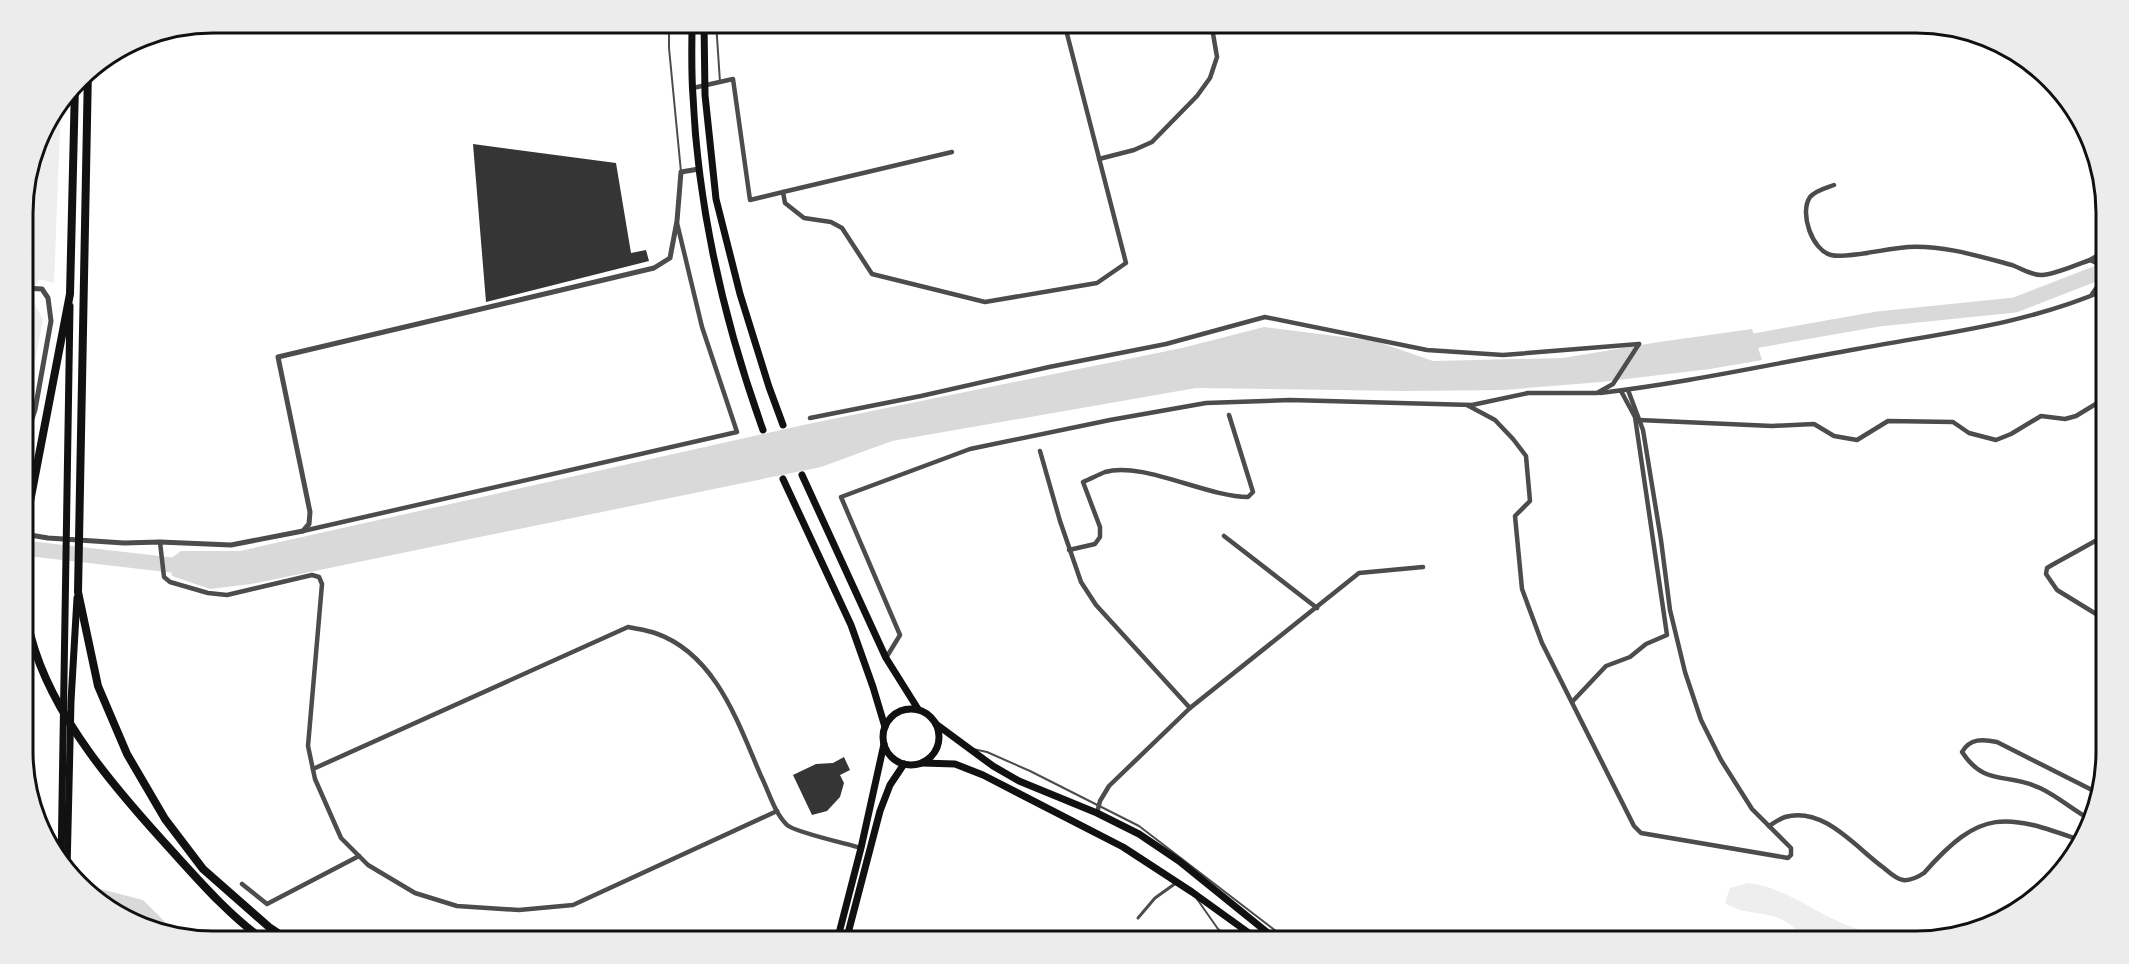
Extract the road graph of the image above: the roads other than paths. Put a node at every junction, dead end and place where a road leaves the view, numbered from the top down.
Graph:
1 (669, 33) edge
2 (692, 33) edge
3 (704, 33) edge
4 (717, 33) edge
5 (1067, 33) edge
6 (1213, 33) edge
7 (720, 82) junction
8 (88, 84) edge
9 (705, 85) junction
10 (693, 88) junction
11 (75, 98) edge
12 (952, 152) dead end
13 (1099, 159) junction
14 (699, 169) junction
15 (681, 172) junction
16 (1834, 185) dead end
17 (783, 192) junction
18 (677, 221) junction
19 (2096, 256) edge
20 (2090, 260) junction
21 (2096, 263) edge
22 (33, 287) edge
23 (2096, 289) edge
24 (70, 294) junction
25 (2096, 294) edge
26 (2091, 296) junction
27 (1628, 390) junction
28 (1621, 391) junction
29 (1597, 393) junction
30 (2096, 404) edge
31 (1467, 405) junction
32 (33, 413) edge
33 (1229, 415) dead end
34 (810, 418) dead end
35 (1639, 420) junction
36 (783, 425) dead end
37 (763, 430) dead end
38 (1040, 451) dead end
39 (802, 475) dead end
40 (783, 479) dead end
41 (33, 481) edge
42 (303, 531) junction
43 (33, 535) edge
44 (1224, 536) dead end
45 (2096, 541) edge
46 (160, 542) junction
47 (1069, 550) junction
48 (1423, 567) dead end
49 (78, 589) junction
50 (1317, 608) junction
51 (2096, 612) edge
52 (33, 644) edge
53 (886, 658) junction
54 (1572, 702) junction
55 (1190, 708) junction
56 (918, 709) junction
57 (936, 724) junction
58 (885, 727) junction
59 (884, 744) junction
60 (968, 748) junction
61 (922, 763) junction
62 (904, 764) junction
63 (313, 769) junction
64 (2092, 790) edge
65 (1098, 810) junction
66 (777, 812) junction
67 (2084, 816) edge
68 (1769, 826) junction
69 (2073, 838) edge
70 (61, 848) edge
71 (861, 848) junction
72 (359, 856) junction
73 (67, 857) edge
74 (1177, 882) junction
75 (242, 884) dead end
76 (1192, 892) junction
77 (1138, 918) dead end
78 (252, 931) edge
79 (275, 931) edge
80 (840, 931) edge
81 (849, 931) edge
82 (1221, 931) edge
83 (1246, 931) edge
84 (1266, 931) edge
85 (1276, 931) edge

1 - 15 lane
2 - 10 main road
3 - 9 main road
4 - 7 lane
5 - 13 street
6 - 13 street
7 - 9 street
7 - 17 street
8 - 49 highway
9 - 10 street
9 - 36 main road
10 - 14 main road
11 - 24 highway
12 - 17 street
13 - 17 street
14 - 15 street
14 - 37 main road
15 - 18 street
16 - 20 street
18 - 42 street
18 - 42 street
19 - 20 street
20 - 21 street
22 - 32 street
23 - 26 street
24 - 41 highway
24 - 70 main road
25 - 26 street
26 - 27 street
27 - 28 street
27 - 35 street
28 - 29 street
28 - 54 street
29 - 31 street
29 - 34 street
30 - 35 street
31 - 53 street
31 - 54 street
33 - 47 street
35 - 68 street
38 - 47 street
39 - 53 main road
40 - 58 main road
42 - 46 street
43 - 46 street
44 - 50 street
45 - 51 street
46 - 63 street
47 - 55 street
48 - 50 street
49 - 73 main road
49 - 79 highway
50 - 55 street
52 - 78 highway
53 - 56 main road
54 - 68 street
55 - 65 street
56 - 57 main road
56 - 58 main road
57 - 60 main road
57 - 61 main road
58 - 59 main road
59 - 62 main road
59 - 71 main road
60 - 65 lane
60 - 65 main road
61 - 62 main road
61 - 74 main road
62 - 81 main road
63 - 66 street
63 - 72 street
64 - 67 street
65 - 84 main road
65 - 85 lane
66 - 71 street
66 - 72 street
68 - 69 street
71 - 80 main road
72 - 75 street
74 - 76 main road
74 - 77 street
76 - 82 lane
76 - 83 main road

